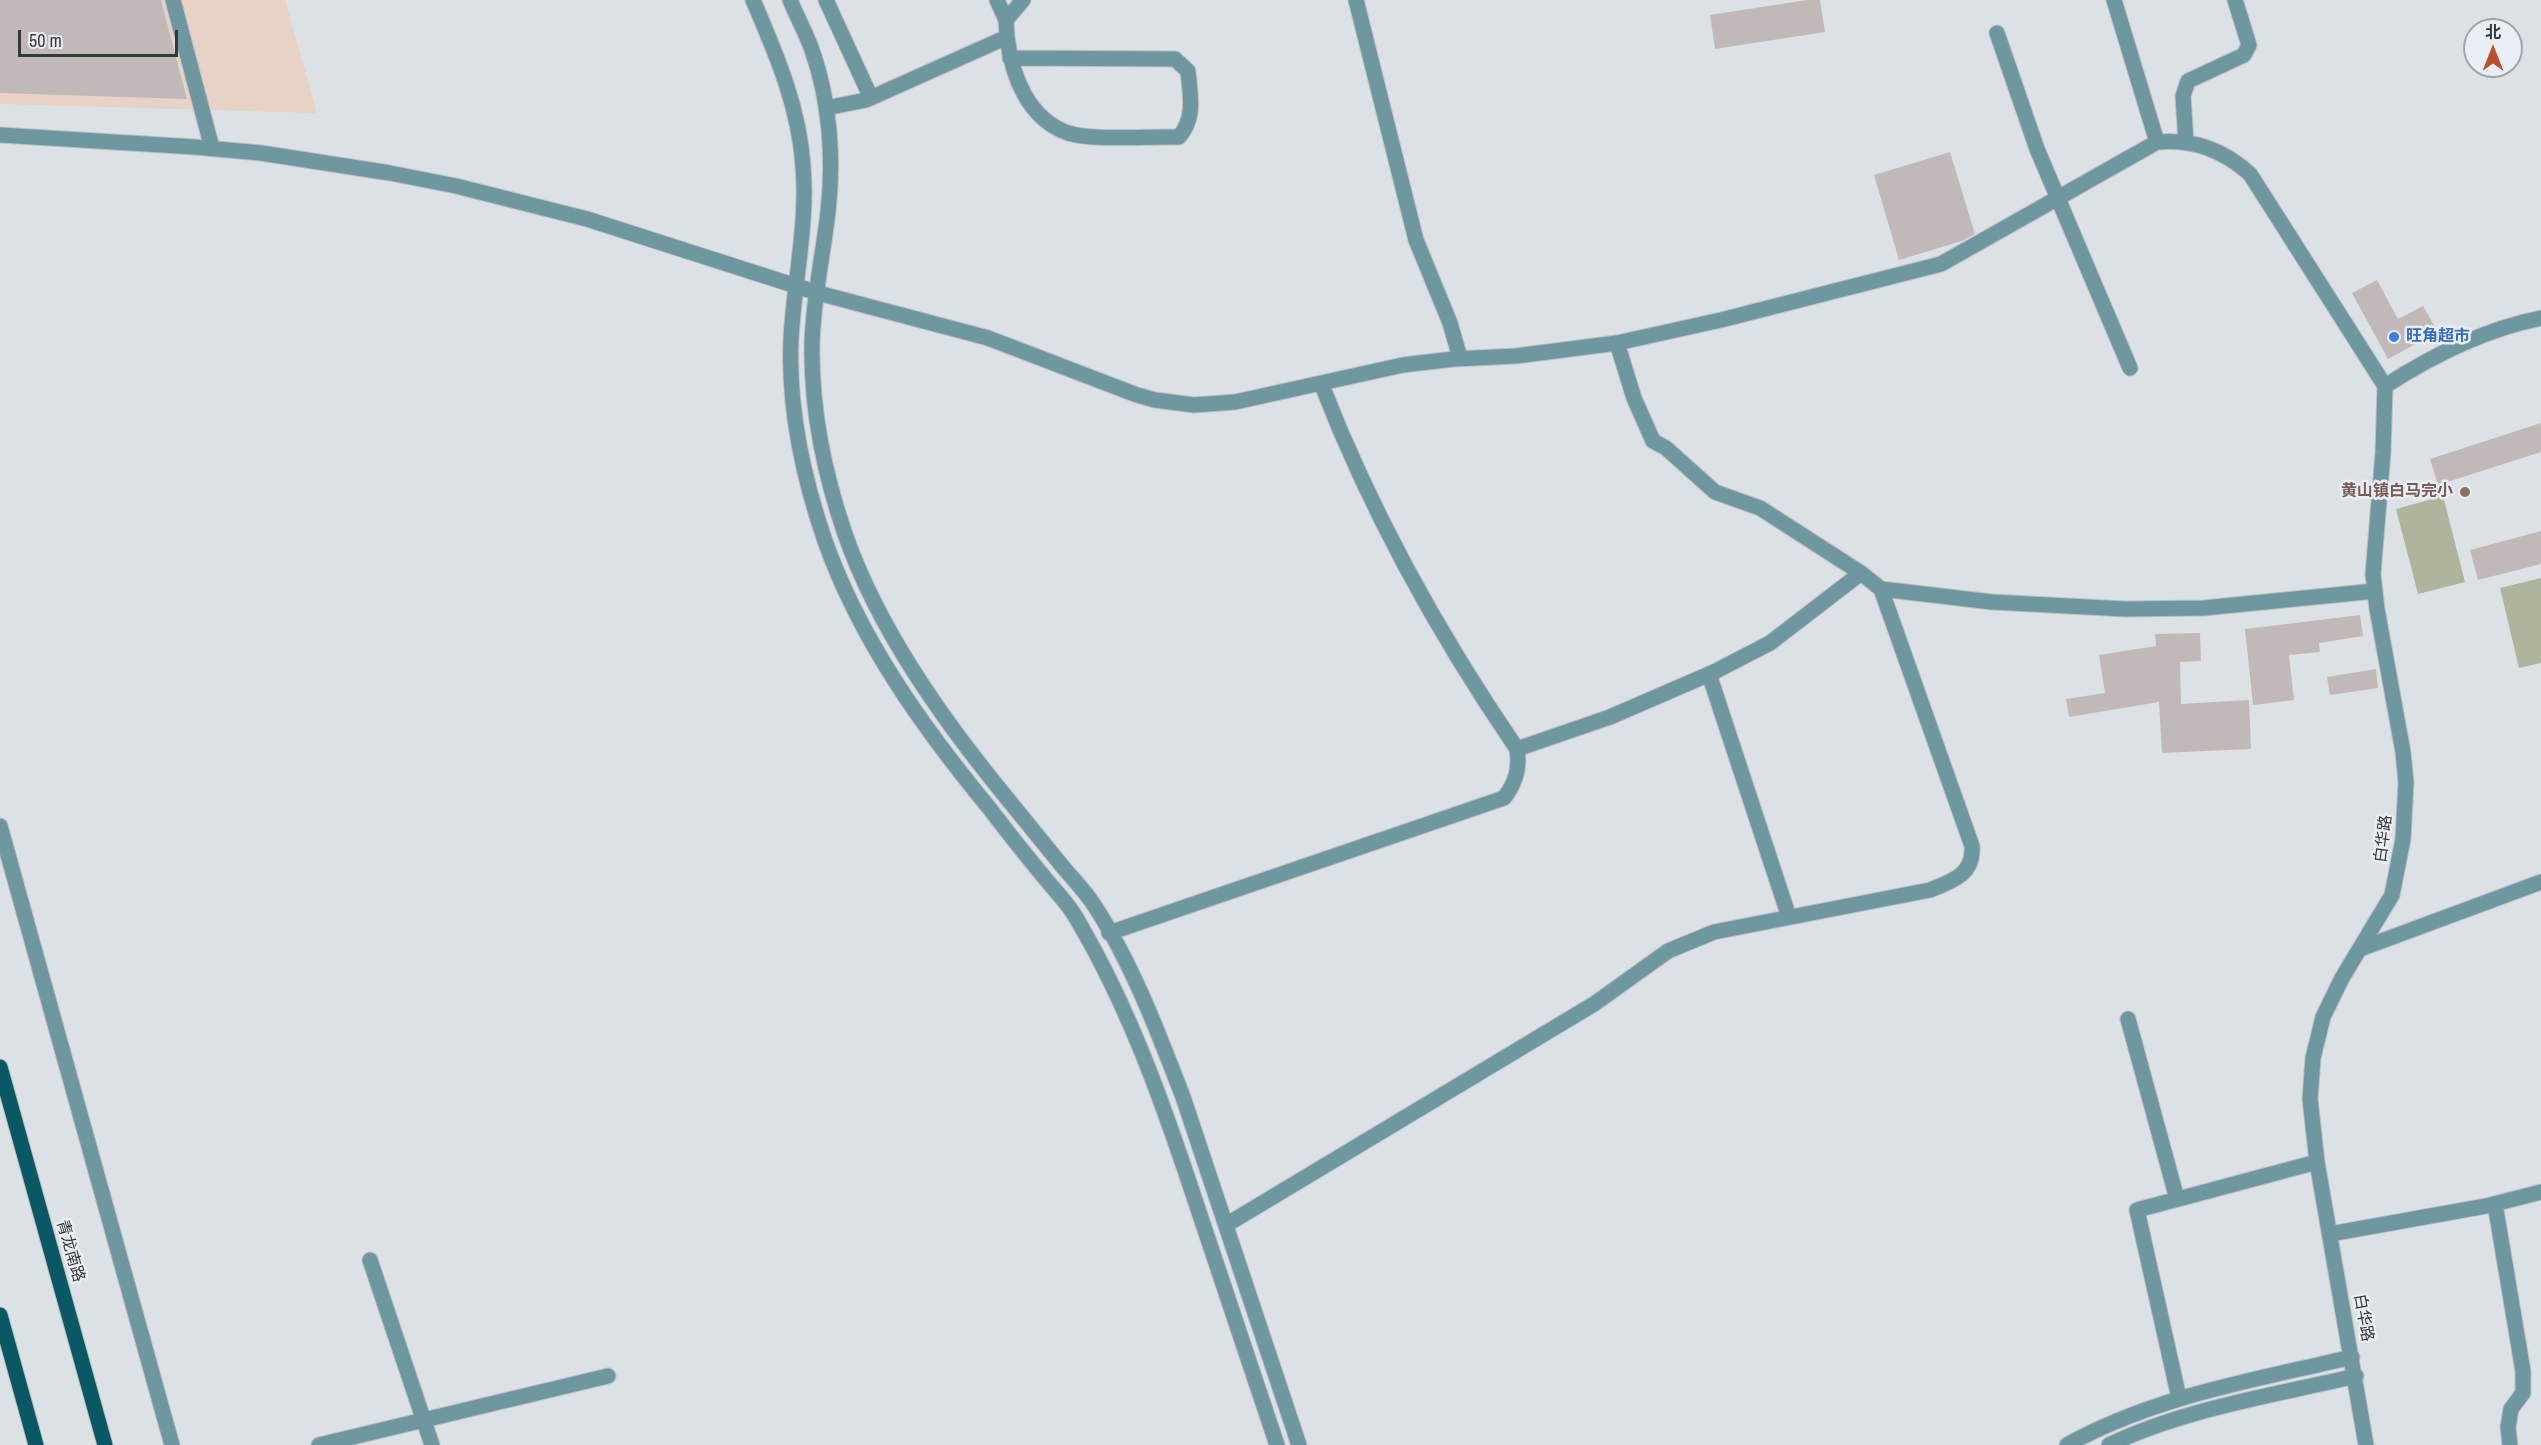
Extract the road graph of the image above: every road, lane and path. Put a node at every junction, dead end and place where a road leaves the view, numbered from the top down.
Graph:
1 (173, 0) edge
2 (753, 0) edge
3 (790, 0) edge
4 (826, 0) edge
5 (997, 0) edge
6 (1023, 0) edge
7 (1356, 0) edge
8 (2114, 0) edge
9 (2235, 0) edge
10 (1006, 20) junction
11 (1997, 33) dead end
12 (1007, 37) junction
13 (1010, 58) junction
14 (871, 98) junction
15 (826, 108) junction
16 (0, 135) edge
17 (2157, 141) junction
18 (2186, 141) junction
19 (212, 148) junction
20 (2058, 198) junction
21 (796, 286) junction
22 (818, 293) junction
23 (2541, 318) edge
24 (1617, 343) junction
25 (1460, 358) junction
26 (2130, 368) dead end
27 (1322, 383) junction
28 (2385, 386) junction
29 (1861, 573) junction
30 (1881, 589) junction
31 (2375, 591) junction
32 (1709, 674) junction
33 (1517, 749) junction
34 (0, 826) edge
35 (2541, 882) edge
36 (1790, 916) junction
37 (1109, 933) junction
38 (2360, 949) junction
39 (2128, 1019) dead end
40 (0, 1066) edge
41 (2317, 1161) junction
42 (2541, 1192) edge
43 (2177, 1199) junction
44 (2495, 1204) junction
45 (1226, 1225) junction
46 (2330, 1234) junction
47 (370, 1260) dead end
48 (0, 1315) edge
49 (2352, 1357) junction
50 (608, 1376) dead end
51 (2356, 1376) junction
52 (2179, 1398) junction
53 (423, 1420) junction
54 (2115, 1444) edge
55 (36, 1445) edge
56 (105, 1445) edge
57 (172, 1445) edge
58 (319, 1445) edge
59 (432, 1445) edge
60 (1277, 1445) edge
61 (1299, 1445) edge
62 (2067, 1445) edge
63 (2366, 1445) edge
64 (2510, 1445) edge

1 - 19 street
2 - 21 street
3 - 15 street
4 - 14 street
5 - 10 street
6 - 10 street
7 - 25 street
8 - 17 street
9 - 18 street
10 - 12 street
11 - 20 street
12 - 13 street
12 - 14 street
13 - 13 street
14 - 15 street
15 - 22 street
16 - 19 street
17 - 18 street
17 - 20 street
18 - 28 street
19 - 21 street
20 - 24 street
20 - 26 street
21 - 22 street
21 - 60 street
22 - 27 street
22 - 37 street
23 - 28 street
24 - 25 street
24 - 29 street
25 - 27 street
27 - 33 street
28 - 31 street, 白华路
29 - 30 street
29 - 32 street
30 - 31 street
30 - 36 street
31 - 38 street, 白华路
32 - 33 street
32 - 36 street
33 - 37 street
34 - 57 street
35 - 38 street
36 - 45 street
37 - 45 street
38 - 41 street, 白华路
39 - 43 street
40 - 56 main road, 青龙南路
41 - 43 street
41 - 46 street, 白华路
42 - 44 street
43 - 52 street
44 - 46 street
44 - 64 street
45 - 61 street
46 - 49 street, 白华路
47 - 53 street
48 - 55 main road
49 - 51 street, 白华路
49 - 52 street
50 - 53 street
51 - 54 street
51 - 63 street, 白华路
52 - 62 street
53 - 58 street
53 - 59 street

